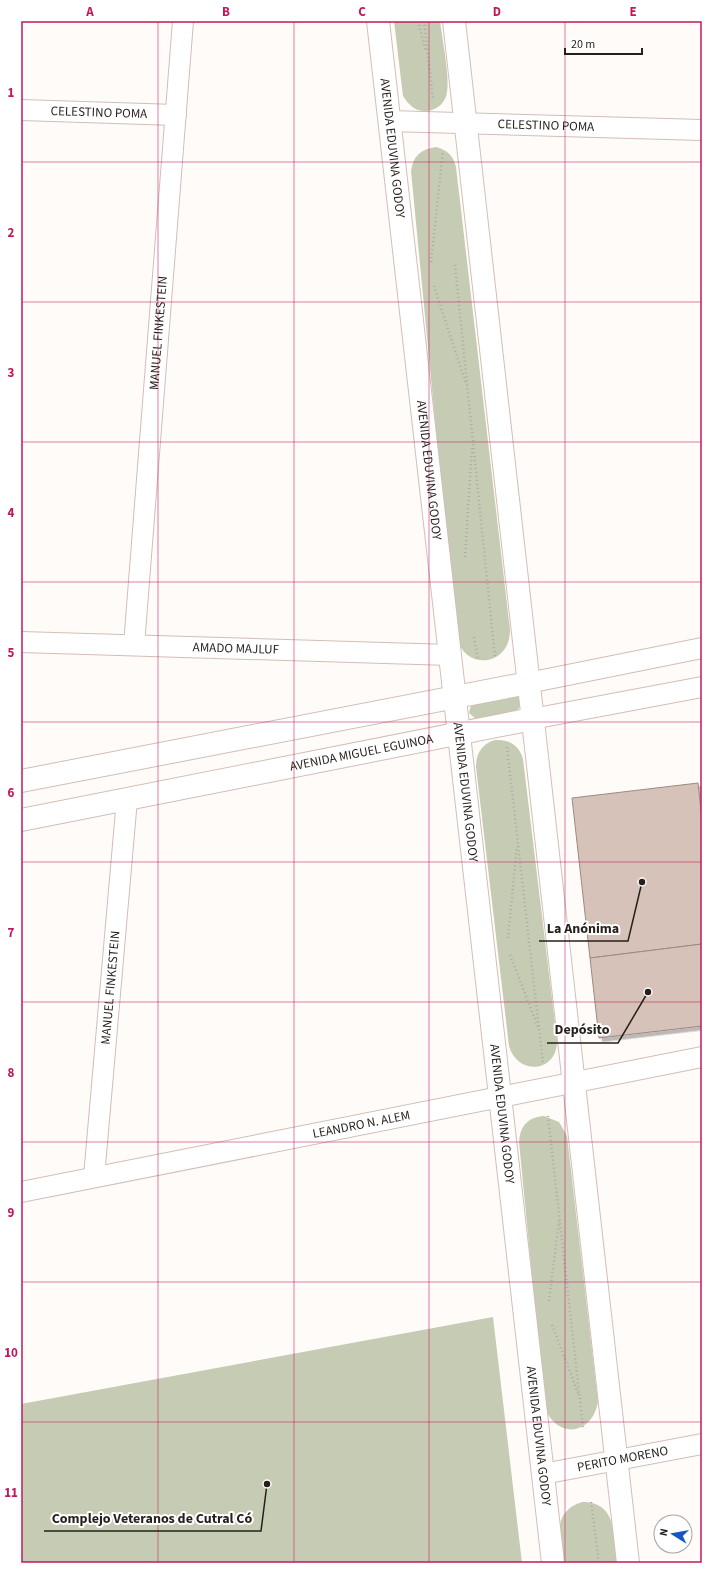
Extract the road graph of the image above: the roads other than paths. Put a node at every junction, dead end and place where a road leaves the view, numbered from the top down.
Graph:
1 (183, 21) edge
2 (378, 21) edge
3 (454, 21) edge
4 (21, 110) edge
5 (176, 115) junction
6 (390, 121) junction
7 (466, 124) junction
8 (702, 130) edge
9 (21, 642) edge
10 (134, 645) junction
11 (702, 648) edge
12 (450, 655) junction
13 (528, 683) junction
14 (702, 686) edge
15 (455, 697) junction
16 (532, 719) junction
17 (459, 734) junction
18 (21, 781) edge
19 (127, 799) junction
20 (21, 820) edge
21 (702, 1057) edge
22 (574, 1082) junction
23 (500, 1097) junction
24 (94, 1177) junction
25 (21, 1192) edge
26 (702, 1444) edge
27 (617, 1460) junction
28 (543, 1474) junction
29 (553, 1563) edge
30 (628, 1563) edge

1 - 5 street, MANUEL FINKESTEIN
2 - 6 main road, AVENIDA EDUVINA GODOY
3 - 7 main road
4 - 5 street, CELESTINO POMA
5 - 10 street, MANUEL FINKESTEIN
6 - 7 street, CELESTINO POMA
6 - 12 main road, AVENIDA EDUVINA GODOY
7 - 8 street, CELESTINO POMA
7 - 13 main road
9 - 10 street, AMADO MAJLUF
10 - 12 street, AMADO MAJLUF
11 - 13 street
12 - 15 main road, AVENIDA EDUVINA GODOY
13 - 15 main road
13 - 16 main road
14 - 16 street, AVENIDA MIGUEL EGUINOA
15 - 17 main road, AVENIDA EDUVINA GODOY
15 - 18 main road
16 - 17 main road, AVENIDA MIGUEL EGUINOA
16 - 22 main road
17 - 19 main road, AVENIDA MIGUEL EGUINOA
17 - 23 main road, AVENIDA EDUVINA GODOY
19 - 20 main road, AVENIDA MIGUEL EGUINOA
19 - 24 street, MANUEL FINKESTEIN
21 - 22 street, LEANDRO N. ALEM
22 - 23 street, LEANDRO N. ALEM
22 - 27 main road
23 - 24 street, LEANDRO N. ALEM
23 - 28 main road, AVENIDA EDUVINA GODOY
24 - 25 street, LEANDRO N. ALEM
26 - 27 street, PERITO MORENO
27 - 28 street, PERITO MORENO
27 - 30 main road
28 - 29 main road, AVENIDA EDUVINA GODOY

